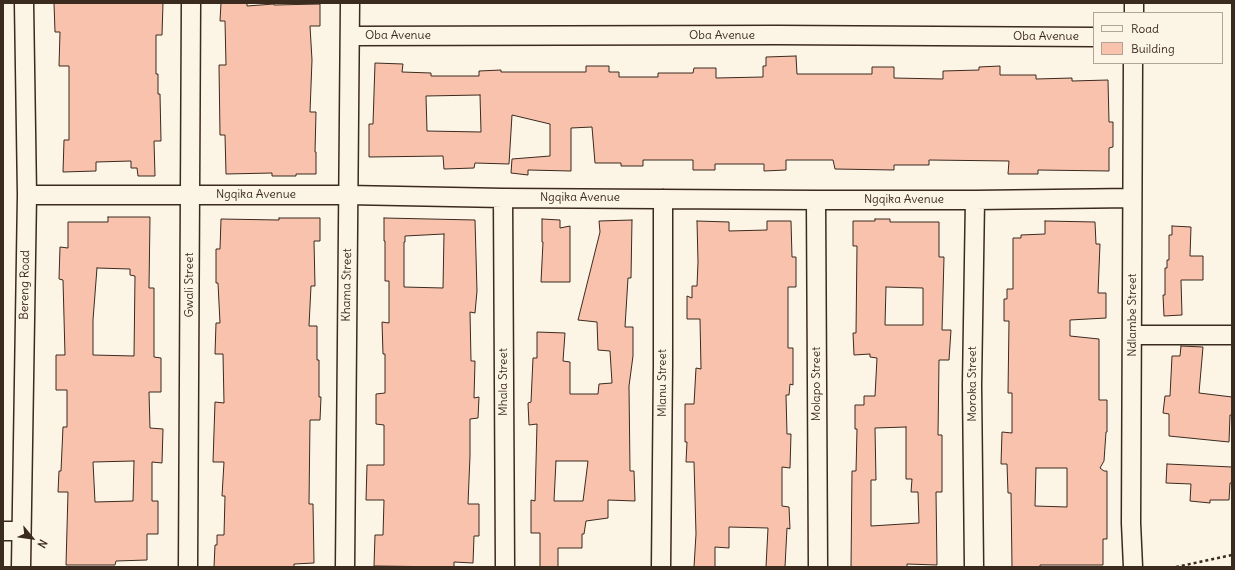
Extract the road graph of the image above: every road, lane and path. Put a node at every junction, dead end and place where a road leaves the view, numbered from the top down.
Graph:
1 (24, 3) edge
2 (191, 3) edge
3 (350, 3) edge
4 (350, 36) junction
5 (1093, 37) edge
6 (1134, 64) edge
7 (190, 194) junction
8 (27, 195) junction
9 (348, 195) junction
10 (503, 198) junction
11 (1132, 198) junction
12 (663, 199) junction
13 (816, 200) junction
14 (974, 200) junction
15 (1133, 335) junction
16 (1232, 335) edge
17 (3, 531) edge
18 (21, 531) junction
19 (1232, 556) edge
20 (20, 567) edge
21 (188, 567) edge
22 (345, 567) edge
23 (505, 567) edge
24 (661, 567) edge
25 (818, 567) edge
26 (974, 567) edge
27 (1133, 567) edge
28 (1176, 567) edge

1 - 8 street, Bereng Road
2 - 7 street, Gwali Street
3 - 4 street, Khama Street
4 - 5 street, Oba Avenue
4 - 9 street, Khama Street
6 - 11 street, Ndlambe Street
7 - 8 street, Ngqika Avenue
7 - 9 street, Ngqika Avenue
7 - 21 street, Gwali Street
8 - 18 street, Bereng Road
9 - 10 street, Ngqika Avenue
9 - 22 street, Khama Street
10 - 12 street, Ngqika Avenue
10 - 23 street, Mhala Street
11 - 14 street, Ngqika Avenue
11 - 15 street, Ndlambe Street
12 - 13 street, Ngqika Avenue
12 - 24 street, Mlanu Street
13 - 14 street, Ngqika Avenue
13 - 25 street, Molapo Street
14 - 26 street, Moroka Street
15 - 16 street
15 - 27 street, Ndlambe Street
17 - 18 street
18 - 20 street, Bereng Road
19 - 28 path

